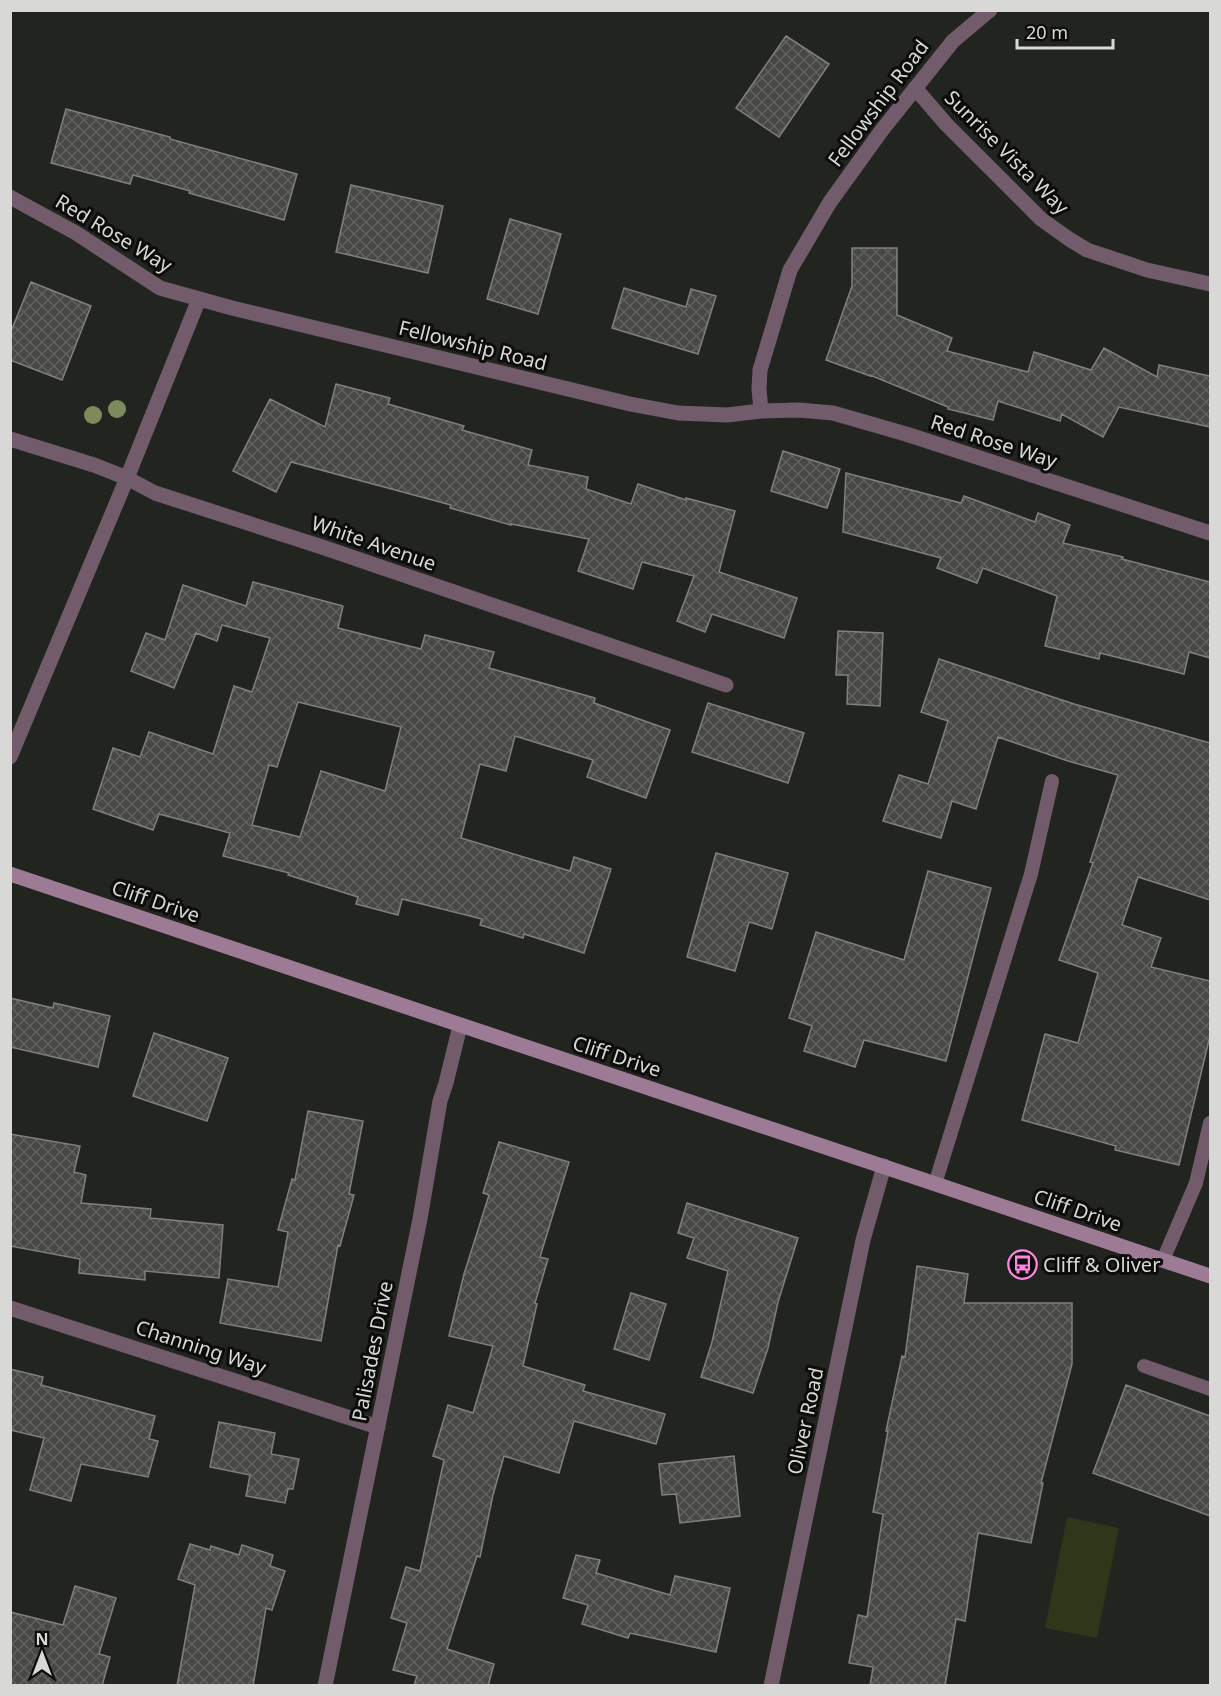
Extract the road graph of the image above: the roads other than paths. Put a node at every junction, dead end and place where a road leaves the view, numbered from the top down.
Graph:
1 (990, 10) edge
2 (915, 88) junction
3 (10, 197) edge
4 (1210, 284) edge
5 (199, 299) junction
6 (761, 411) junction
7 (10, 439) edge
8 (127, 478) junction
9 (1210, 533) edge
10 (726, 685) dead end
11 (10, 757) edge
12 (1052, 781) dead end
13 (10, 874) edge
14 (460, 1026) junction
15 (1210, 1123) edge
16 (885, 1166) junction
17 (935, 1184) junction
18 (1163, 1260) junction
19 (1210, 1276) edge
20 (10, 1308) edge
21 (1144, 1366) dead end
22 (1210, 1389) edge
23 (378, 1427) junction
24 (325, 1686) edge
25 (771, 1686) edge

1 - 2 street, Fellowship Road
2 - 4 street, Sunrise Vista Way
2 - 6 street, Fellowship Road
3 - 5 street, Red Rose Way
5 - 6 street, Fellowship Road
5 - 8 street
6 - 9 street, Red Rose Way
7 - 8 street, White Avenue
8 - 10 street, White Avenue
8 - 11 street
12 - 17 lane
13 - 14 main road, Cliff Drive
14 - 16 main road, Cliff Drive
14 - 23 street, Palisades Drive
15 - 18 lane
16 - 17 main road, Cliff Drive
16 - 25 street, Oliver Road
17 - 18 main road, Cliff Drive
18 - 19 main road, Cliff Drive
20 - 23 street, Channing Way
21 - 22 lane
23 - 24 street, Palisades Drive

